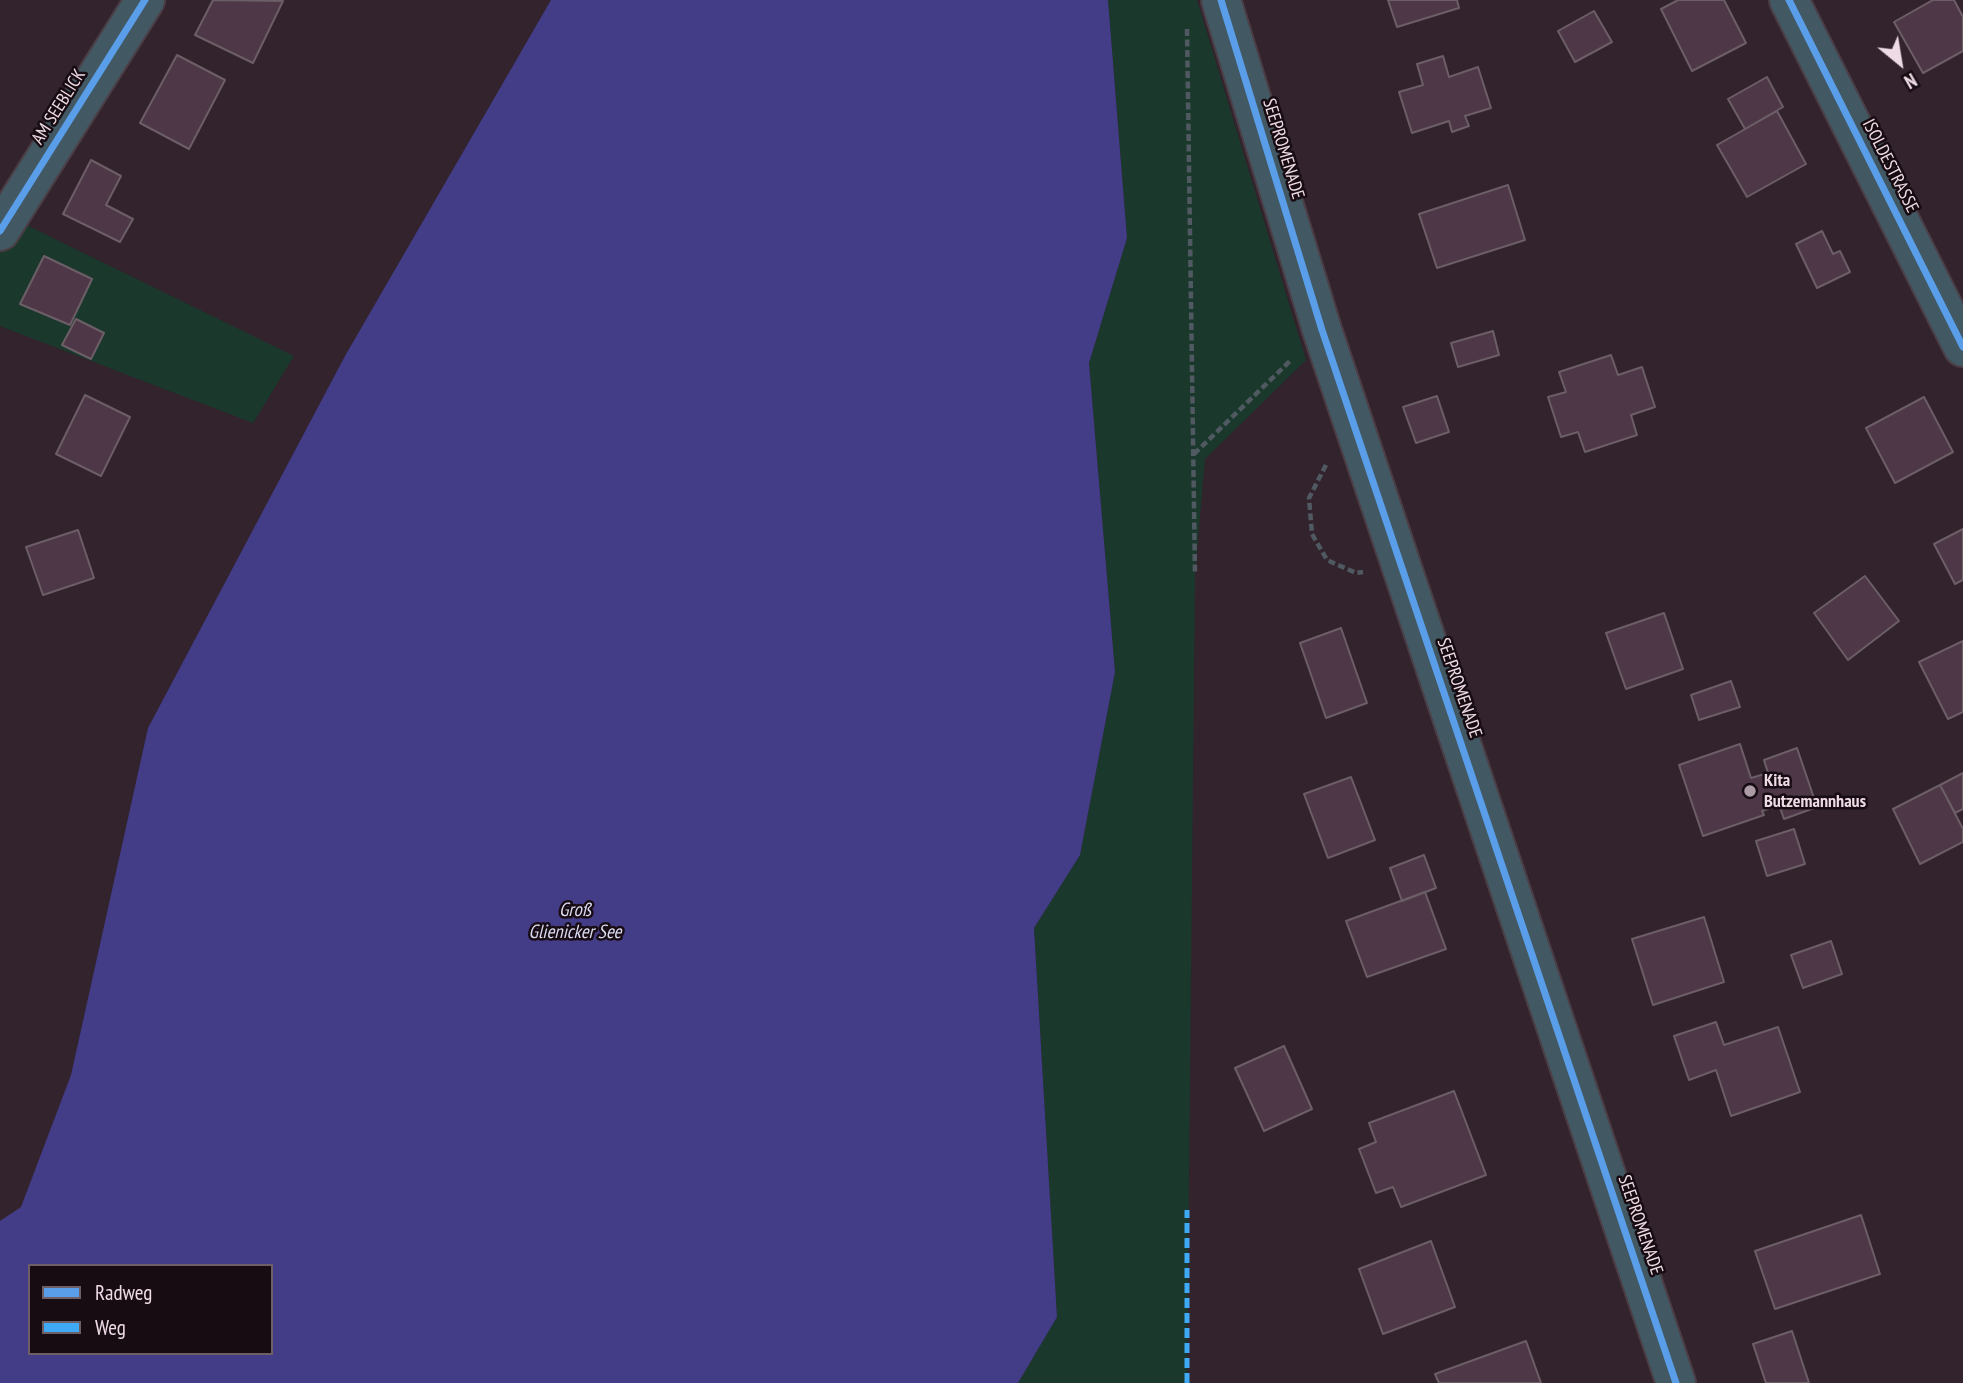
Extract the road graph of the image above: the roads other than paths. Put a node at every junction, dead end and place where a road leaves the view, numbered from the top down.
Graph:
1 (145, 0) edge
2 (1789, 0) edge
3 (1222, 3) edge
4 (0, 231) edge
5 (1963, 347) edge
6 (1676, 1383) edge

1 - 4 street, AM SEEBLICK
2 - 5 street, ISOLDESTRASSE
3 - 6 street, SEEPROMENADE

